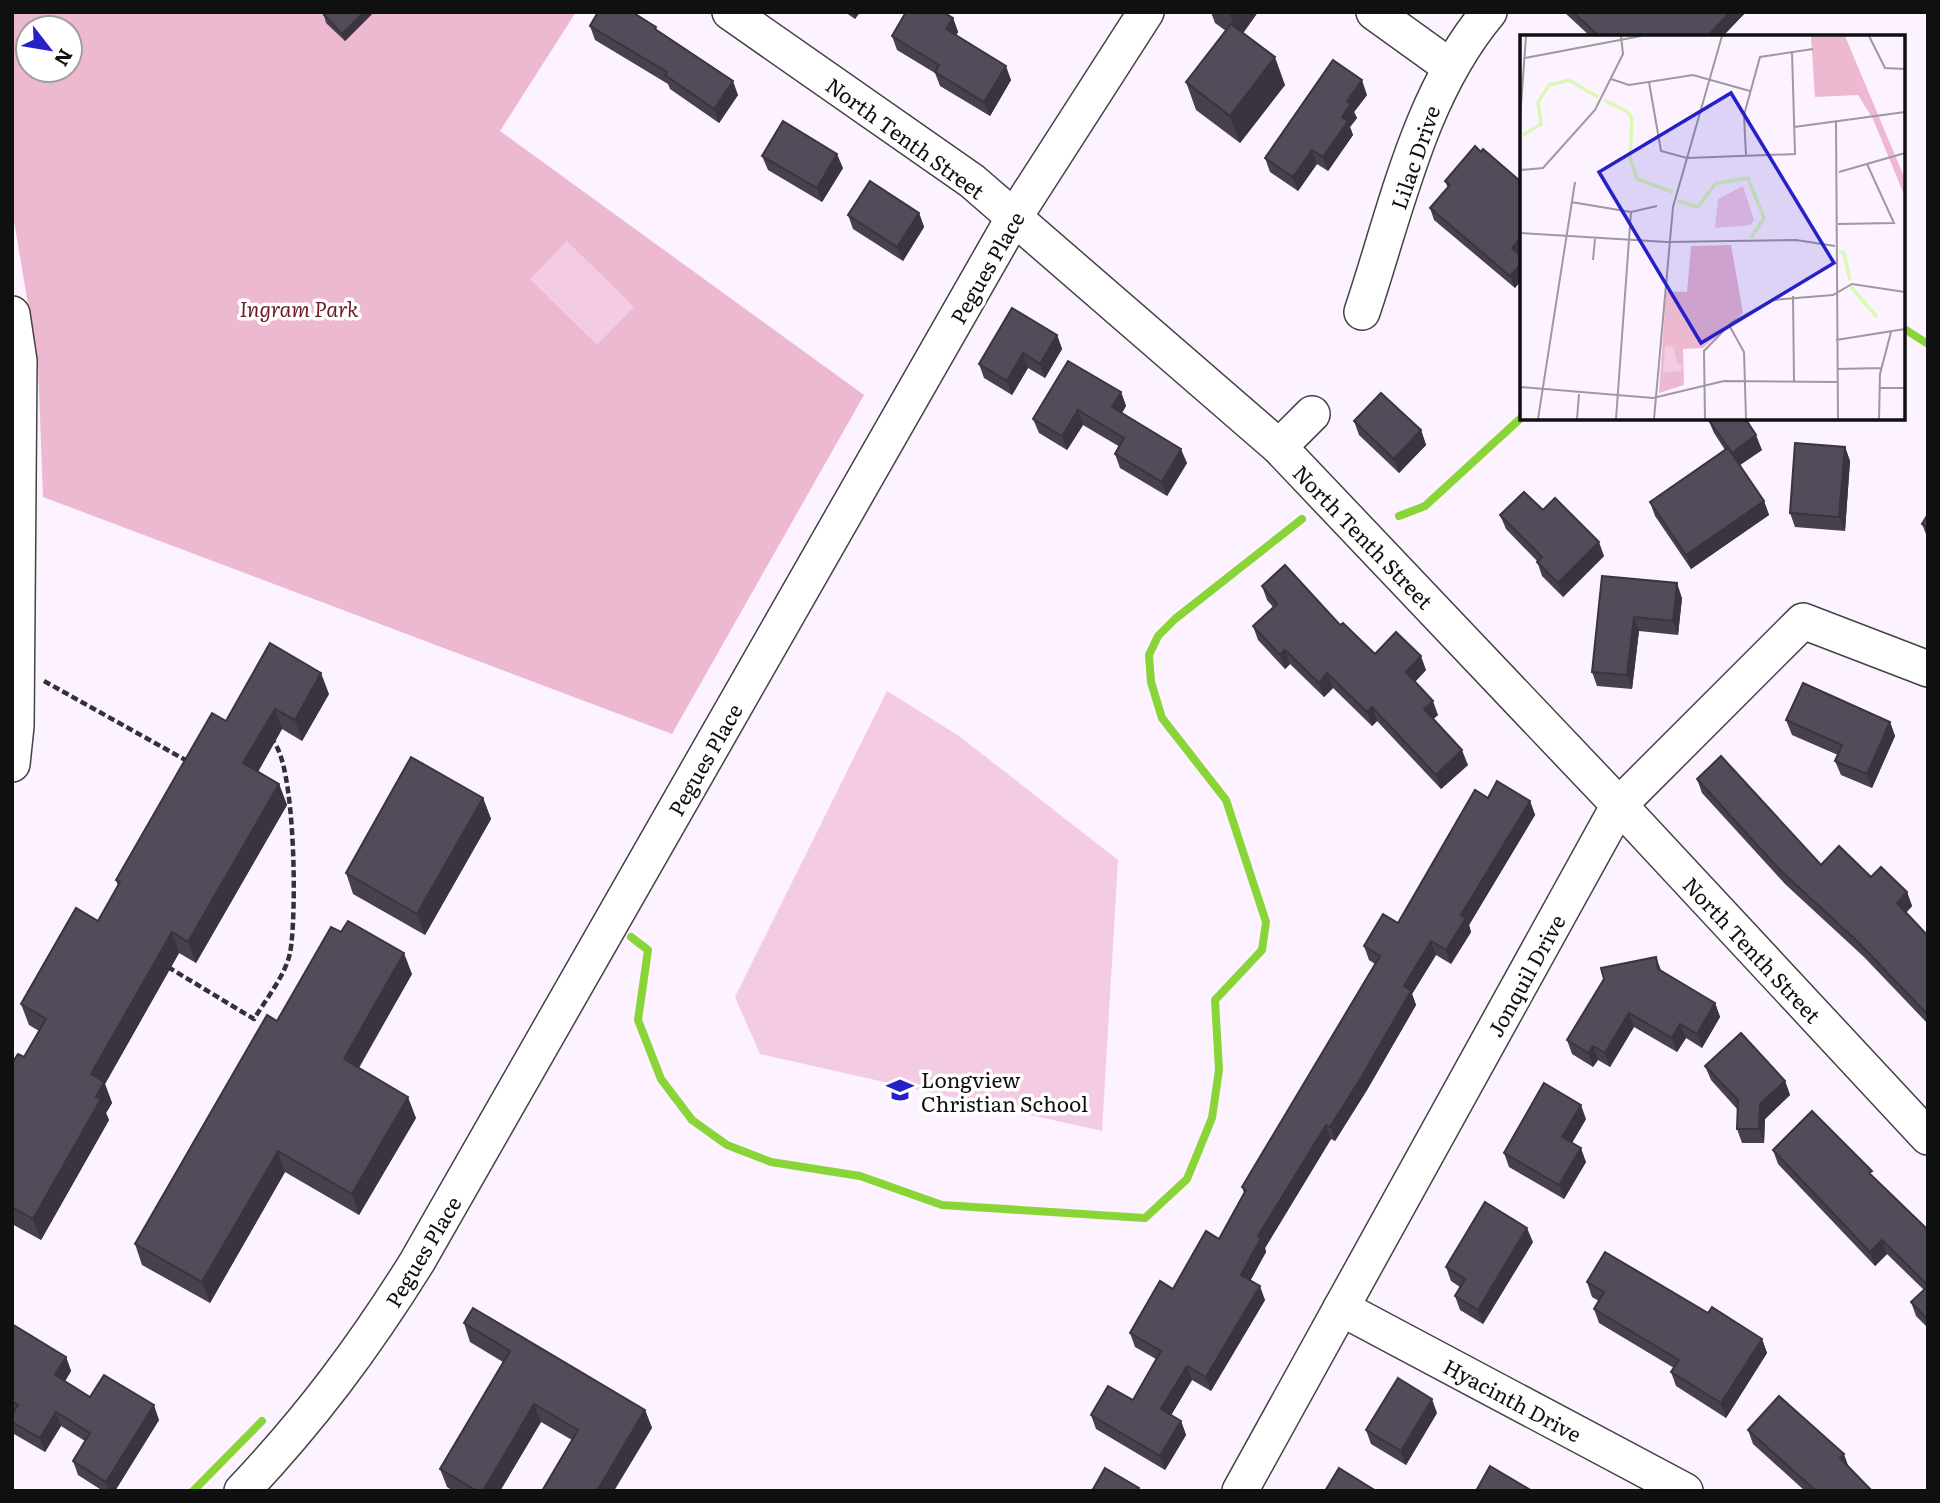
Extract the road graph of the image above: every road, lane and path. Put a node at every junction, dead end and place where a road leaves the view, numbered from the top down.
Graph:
1 (730, 12) edge
2 (1146, 12) edge
3 (1374, 12) edge
4 (1489, 12) edge
5 (1449, 66) junction
6 (1013, 219) junction
7 (1362, 312) dead end
8 (13, 319) edge
9 (1312, 414) dead end
10 (1279, 447) junction
11 (1928, 669) edge
12 (40, 678) dead end
13 (267, 736) edge
14 (197, 751) edge
15 (12, 764) edge
16 (1619, 805) junction
17 (159, 962) edge
18 (1928, 1137) edge
19 (1341, 1308) junction
20 (242, 1491) edge
21 (1240, 1491) edge
22 (1685, 1491) edge

1 - 6 street, North Tenth Street
2 - 6 street, Pegues Place
3 - 5 street
4 - 5 street, Lilac Drive
5 - 7 street, Lilac Drive
6 - 10 street, North Tenth Street
6 - 20 street, Pegues Place
8 - 15 street
9 - 10 street
10 - 16 street, North Tenth Street
11 - 16 street, Jonquil Drive
12 - 14 path
13 - 17 path
16 - 18 street, North Tenth Street
16 - 19 street, Jonquil Drive
19 - 21 street, Jonquil Drive
19 - 22 street, Hyacinth Drive

